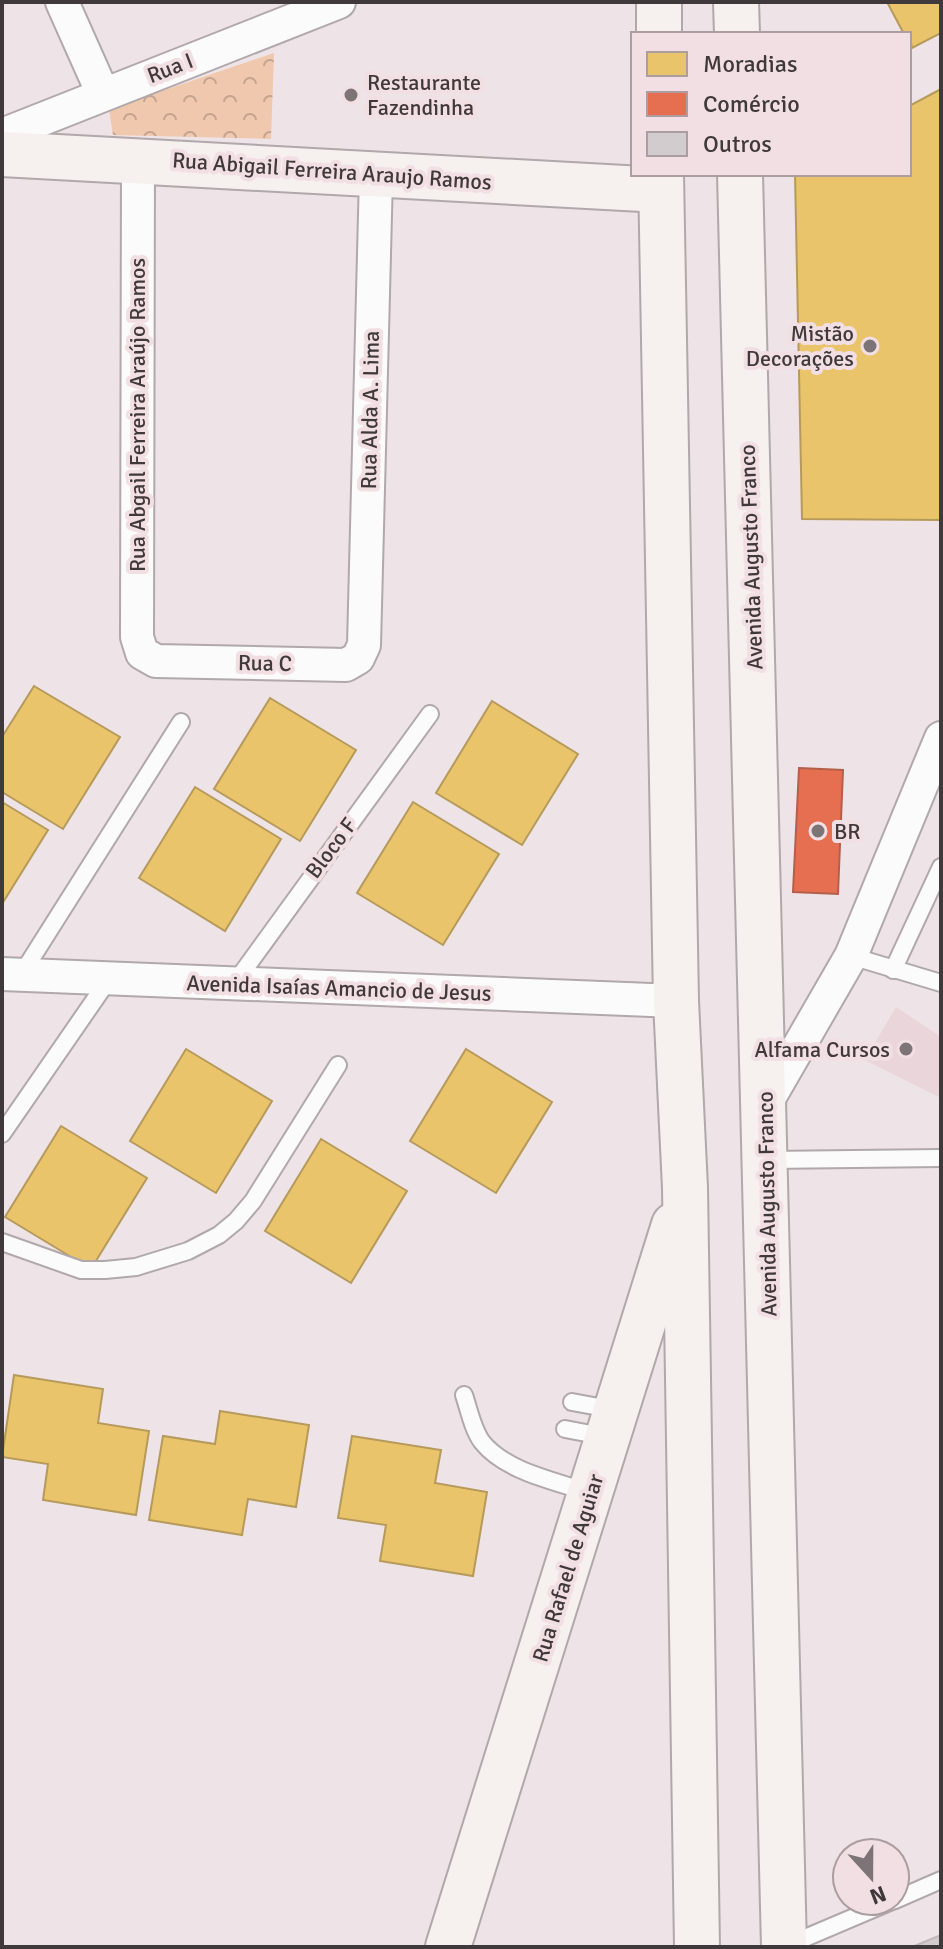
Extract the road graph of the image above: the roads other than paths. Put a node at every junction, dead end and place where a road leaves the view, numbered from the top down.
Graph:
1 (62, 2) edge
2 (339, 2) edge
3 (659, 2) edge
4 (736, 2) edge
5 (659, 32) edge
6 (737, 32) edge
7 (103, 94) junction
8 (2, 135) edge
9 (2, 154) edge
10 (138, 159) junction
11 (376, 176) junction
12 (740, 176) edge
13 (661, 182) edge
14 (364, 645) joint
15 (156, 661) joint
16 (430, 714) dead end
17 (181, 722) dead end
18 (941, 738) edge
19 (935, 774) edge
20 (941, 867) edge
21 (851, 956) junction
22 (893, 970) junction
23 (11, 975) edge
24 (109, 979) junction
25 (941, 983) edge
26 (234, 984) junction
27 (676, 1001) junction
28 (338, 1065) dead end
29 (765, 1105) junction
30 (2, 1134) edge
31 (941, 1158) edge
32 (766, 1160) junction
33 (685, 1188) junction
34 (2, 1242) edge
35 (464, 1395) dead end
36 (572, 1402) dead end
37 (613, 1424) junction
38 (565, 1429) dead end
39 (591, 1493) junction
40 (941, 1880) edge
41 (911, 1892) edge
42 (854, 1917) edge
43 (448, 1947) edge
44 (697, 1947) edge
45 (784, 1947) edge

1 - 7 street
2 - 7 street, Rua I
3 - 5 main road
4 - 6 main road
7 - 8 street, Rua I
9 - 10 main road, Rua Abigail Ferreira Araujo Ramos
10 - 11 main road, Rua Abigail Ferreira Araujo Ramos
10 - 15 street, Rua Abgail Ferreira Araújo Ramos
11 - 13 main road, Rua Abigail Ferreira Araujo Ramos
11 - 14 street, Rua Alda A. Lima
12 - 29 main road, Avenida Augusto Franco
13 - 27 main road
14 - 15 street, Rua C
16 - 26 lane, Bloco F
17 - 23 lane
18 - 19 street
19 - 21 street
20 - 22 lane
21 - 22 lane
21 - 29 street
22 - 25 lane
23 - 24 street, Avenida Isaías Amancio de Jesus
24 - 26 street, Avenida Isaías Amancio de Jesus
24 - 30 lane
26 - 27 street, Avenida Isaías Amancio de Jesus
27 - 33 main road
28 - 34 lane
29 - 32 main road, Avenida Augusto Franco
31 - 32 lane
32 - 45 main road, Avenida Augusto Franco
33 - 37 main road, Rua Rafael de Aguiar
33 - 44 main road
35 - 39 lane
36 - 37 lane
37 - 38 lane
37 - 39 main road, Rua Rafael de Aguiar
39 - 43 main road, Rua Rafael de Aguiar
40 - 41 lane
42 - 45 lane

